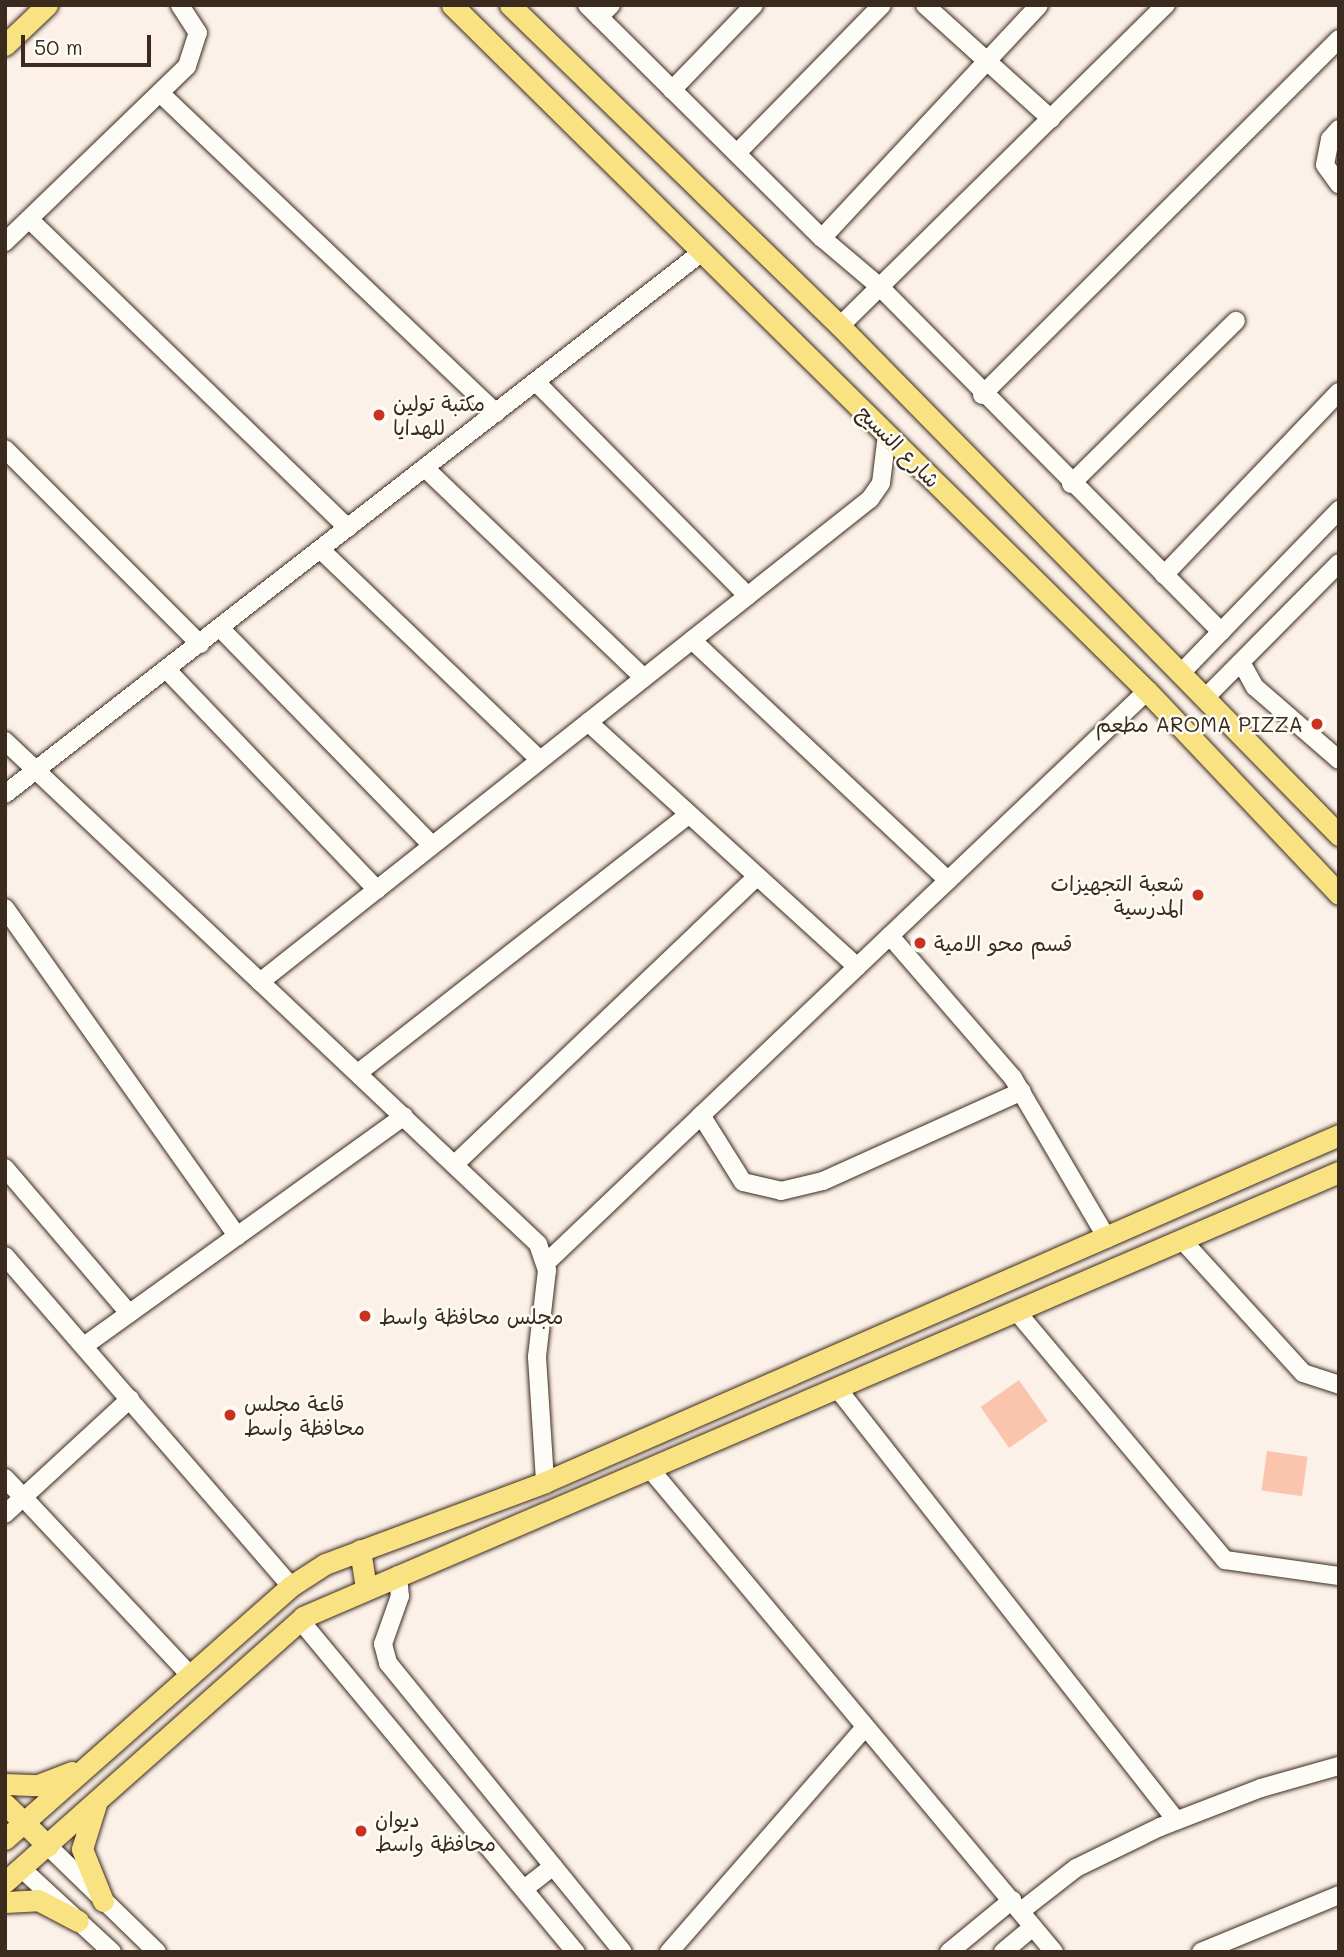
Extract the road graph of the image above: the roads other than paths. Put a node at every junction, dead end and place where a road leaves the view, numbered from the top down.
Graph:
1 (47, 5) edge
2 (180, 5) edge
3 (452, 5) edge
4 (510, 5) edge
5 (754, 5) edge
6 (882, 5) edge
7 (925, 5) edge
8 (1039, 5) edge
9 (1166, 5) edge
10 (599, 9) edge
11 (1339, 38) edge
12 (5, 45) edge
13 (986, 64) junction
14 (672, 89) junction
15 (160, 93) junction
16 (1051, 119) junction
17 (1339, 129) edge
18 (737, 153) junction
19 (1339, 184) edge
20 (29, 219) junction
21 (822, 237) junction
22 (5, 242) edge
23 (702, 252) junction
24 (880, 286) junction
25 (1236, 321) dead end
26 (840, 326) junction
27 (536, 382) junction
28 (1339, 392) edge
29 (982, 395) junction
30 (496, 412) junction
31 (887, 434) junction
32 (5, 449) edge
33 (425, 468) junction
34 (1071, 484) junction
35 (1339, 510) edge
36 (348, 528) junction
37 (321, 550) junction
38 (1339, 563) edge
39 (1164, 575) junction
40 (748, 596) junction
41 (220, 628) junction
42 (1221, 632) junction
43 (692, 640) junction
44 (200, 644) junction
45 (1241, 662) junction
46 (167, 670) junction
47 (1182, 673) junction
48 (644, 678) junction
49 (1147, 691) junction
50 (1206, 696) junction
51 (588, 722) junction
52 (5, 741) edge
53 (540, 760) junction
54 (1339, 760) edge
55 (36, 772) junction
56 (5, 794) edge
57 (690, 814) junction
58 (1339, 835) edge
59 (432, 845) junction
60 (757, 876) junction
61 (948, 880) junction
62 (377, 890) junction
63 (1339, 894) edge
64 (5, 908) edge
65 (890, 936) junction
66 (857, 967) junction
67 (260, 982) junction
68 (358, 1073) junction
69 (1022, 1091) junction
70 (701, 1115) junction
71 (404, 1116) junction
72 (1339, 1135) edge
73 (455, 1164) junction
74 (5, 1168) edge
75 (1339, 1172) edge
76 (237, 1236) junction
77 (1107, 1238) junction
78 (1183, 1241) junction
79 (5, 1256) edge
80 (547, 1262) junction
81 (1017, 1312) junction
82 (129, 1313) junction
83 (905, 1326) junction
84 (83, 1346) junction
85 (920, 1353) junction
86 (1339, 1385) edge
87 (837, 1388) junction
88 (130, 1399) junction
89 (651, 1470) junction
90 (5, 1478) edge
91 (545, 1482) junction
92 (24, 1497) junction
93 (5, 1514) edge
94 (360, 1550) junction
95 (398, 1576) junction
96 (1339, 1576) edge
97 (292, 1586) junction
98 (366, 1590) junction
99 (300, 1620) junction
100 (190, 1675) junction
101 (864, 1727) junction
102 (90, 1763) junction
103 (1339, 1766) edge
104 (5, 1784) edge
105 (100, 1796) junction
106 (5, 1804) edge
107 (23, 1821) junction
108 (1176, 1821) junction
109 (5, 1839) edge
110 (48, 1846) junction
111 (5, 1851) edge
112 (553, 1866) junction
113 (13, 1875) edge
114 (524, 1889) junction
115 (1339, 1895) edge
116 (103, 1901) junction
117 (5, 1902) edge
118 (1016, 1906) junction
119 (78, 1921) junction
120 (1033, 1927) junction
121 (111, 1952) edge
122 (157, 1952) edge
123 (576, 1952) edge
124 (623, 1952) edge
125 (669, 1952) edge
126 (949, 1952) edge
127 (1003, 1952) edge
128 (1054, 1952) edge
129 (1200, 1952) edge

1 - 12 main road
2 - 15 street
3 - 23 main road, شارع النسيج
4 - 26 main road, شارع النسيج
5 - 14 street
6 - 18 street
7 - 13 street
8 - 13 street
9 - 16 street
10 - 14 street
11 - 29 street
13 - 16 street
13 - 21 street
14 - 18 street
15 - 20 street
15 - 30 street
16 - 24 street
17 - 19 street
18 - 21 street
20 - 22 street
20 - 36 street
21 - 24 street
23 - 27 street
23 - 31 main road, شارع النسيج
24 - 26 street
24 - 29 street
25 - 34 street
26 - 47 main road, شارع النسيج
27 - 30 street
27 - 40 street
28 - 39 street
29 - 34 street
30 - 33 street
31 - 40 street
31 - 49 main road, شارع النسيج
32 - 44 street
33 - 36 street
33 - 48 street
34 - 39 street
35 - 42 street
36 - 37 street
37 - 41 street
37 - 53 street
38 - 45 street
39 - 42 street
40 - 43 street
41 - 44 street
41 - 59 street
42 - 47 street
43 - 48 street
43 - 61 street
44 - 46 street
45 - 50 street
45 - 54 street
46 - 55 street
46 - 62 street
47 - 50 main road, شارع النسيج
48 - 51 street
49 - 61 street
49 - 63 main road, شارع النسيج
50 - 58 main road, شارع النسيج
51 - 53 street
51 - 57 street
52 - 55 street
53 - 59 street
55 - 56 street
55 - 67 street
57 - 60 street
57 - 68 street
59 - 62 street
60 - 66 street
60 - 73 street
61 - 65 street
62 - 67 street
64 - 76 street
65 - 66 street
65 - 69 street
66 - 70 street
67 - 68 street
68 - 71 street
69 - 70 street
69 - 77 street
70 - 80 street
71 - 73 street
71 - 76 street
72 - 77 main road
73 - 80 street
74 - 82 street
75 - 78 main road
76 - 82 street
77 - 83 main road
78 - 81 main road
78 - 86 street
79 - 84 street
80 - 91 street
81 - 85 main road
81 - 96 street
82 - 84 street
83 - 85 main road
83 - 91 main road
84 - 88 street
85 - 87 main road
87 - 89 main road
87 - 108 street
88 - 92 street
88 - 97 street
89 - 95 main road
89 - 101 street
90 - 92 street
91 - 94 main road
92 - 93 street
92 - 100 street
94 - 97 main road
94 - 98 main road
95 - 98 main road
95 - 112 street
97 - 100 main road
98 - 99 main road
99 - 105 main road
99 - 114 street
100 - 102 main road
101 - 118 street
101 - 125 street
102 - 104 main road
102 - 107 main road
103 - 108 street
105 - 110 main road
105 - 116 main road
106 - 107 main road
107 - 109 main road
107 - 110 main road
108 - 118 street
110 - 113 main road
110 - 116 street
111 - 113 main road
112 - 114 street
112 - 124 street
113 - 119 street
114 - 123 street
115 - 129 street
116 - 122 street
117 - 119 main road
118 - 120 street
118 - 126 street
119 - 121 street
120 - 127 street
120 - 128 street

